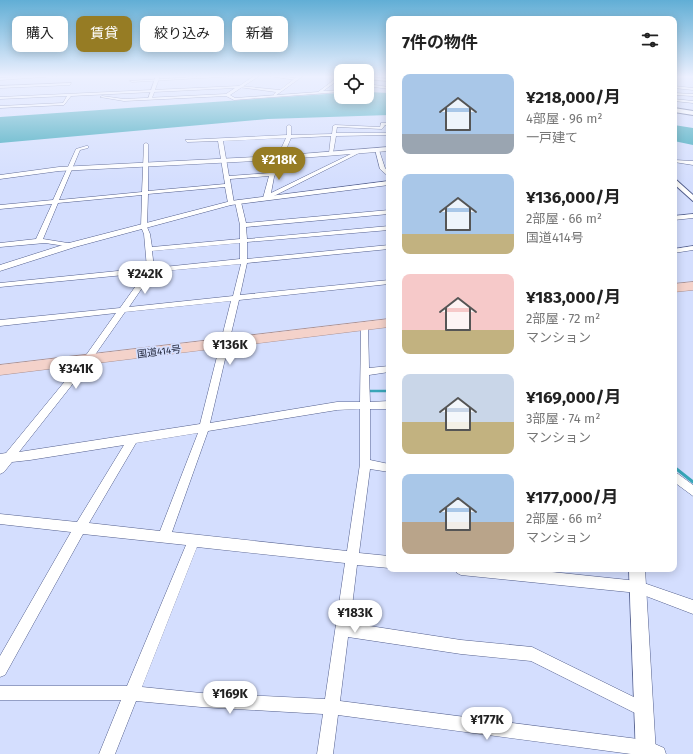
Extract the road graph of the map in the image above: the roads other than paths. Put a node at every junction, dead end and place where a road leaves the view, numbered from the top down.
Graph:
1 (682, 111) edge
2 (693, 113) edge
3 (386, 124) edge
4 (289, 126) dead end
5 (382, 128) junction
6 (381, 134) junction
7 (386, 134) edge
8 (333, 135) junction
9 (289, 137) junction
10 (220, 139) junction
11 (187, 141) dead end
12 (146, 144) dead end
13 (86, 147) dead end
14 (386, 149) edge
15 (378, 150) junction
16 (361, 151) junction
17 (331, 153) junction
18 (280, 157) junction
19 (224, 161) junction
20 (677, 161) edge
21 (386, 162) edge
22 (381, 163) junction
23 (693, 163) edge
24 (145, 165) junction
25 (68, 169) junction
26 (386, 172) edge
27 (272, 174) junction
28 (0, 177) edge
29 (227, 178) junction
30 (677, 179) edge
31 (386, 182) edge
32 (228, 185) junction
33 (677, 185) edge
34 (144, 193) junction
35 (693, 194) edge
36 (266, 198) junction
37 (693, 199) edge
38 (55, 202) junction
39 (235, 202) junction
40 (0, 207) edge
41 (386, 212) edge
42 (693, 216) edge
43 (677, 217) edge
44 (243, 225) junction
45 (144, 227) junction
46 (386, 228) edge
47 (39, 240) junction
48 (244, 240) junction
49 (0, 245) edge
50 (72, 245) junction
51 (386, 247) edge
52 (693, 248) edge
53 (149, 249) junction
54 (677, 250) edge
55 (244, 262) junction
56 (0, 268) edge
57 (151, 270) junction
58 (386, 282) edge
59 (0, 285) edge
60 (693, 286) edge
61 (677, 288) edge
62 (236, 298) junction
63 (123, 310) junction
64 (0, 323) edge
65 (386, 323) edge
66 (365, 326) junction
67 (226, 343) junction
68 (87, 360) junction
69 (386, 369) edge
70 (0, 370) edge
71 (366, 372) junction
72 (366, 404) junction
73 (386, 405) edge
74 (203, 429) junction
75 (132, 440) junction
76 (5, 457) edge
77 (364, 464) junction
78 (386, 468) edge
79 (0, 469) edge
80 (677, 478) edge
81 (693, 491) edge
82 (0, 519) edge
83 (81, 528) junction
84 (164, 537) junction
85 (194, 540) junction
86 (352, 558) junction
87 (386, 562) edge
88 (490, 572) edge
89 (637, 572) edge
90 (638, 587) junction
91 (693, 607) edge
92 (342, 629) junction
93 (0, 670) edge
94 (0, 693) edge
95 (131, 693) junction
96 (331, 707) junction
97 (643, 710) junction
98 (650, 752) edge
99 (106, 754) edge
100 (325, 754) edge

1 - 2 main road
3 - 5 street
4 - 9 street
5 - 6 street
5 - 8 street
6 - 7 street
6 - 8 street
6 - 15 street
8 - 9 street
8 - 17 street
9 - 10 street
9 - 18 street
10 - 11 street
10 - 19 street
12 - 24 street
13 - 25 street
14 - 15 street
15 - 16 street
15 - 22 street
16 - 17 street
16 - 36 street
17 - 18 street
18 - 19 street
18 - 27 street
19 - 24 street
19 - 29 street
20 - 23 street
21 - 22 street
22 - 26 street
24 - 25 street
24 - 34 street
25 - 28 street
25 - 38 street
27 - 29 street
27 - 36 street
29 - 32 street
30 - 35 main road
31 - 36 street
32 - 34 street
32 - 39 street
33 - 37 main road
34 - 38 street
34 - 45 street
36 - 39 street
38 - 40 street
38 - 47 street
39 - 44 street
39 - 45 street
41 - 44 street
42 - 43 street
44 - 48 street
45 - 50 street
45 - 53 street
46 - 48 street
47 - 49 street
47 - 50 street
48 - 53 street
48 - 55 street
50 - 56 street
51 - 55 street
52 - 54 street
53 - 57 street
55 - 57 street
55 - 62 street
57 - 59 street
57 - 63 street
58 - 62 street
60 - 61 highway
62 - 63 street
62 - 67 street
63 - 64 street
63 - 68 street
65 - 66 highway, 国道414号
66 - 67 highway, 国道414号
66 - 71 street
67 - 68 highway, 国道414号
67 - 74 street
68 - 70 highway, 国道414号
68 - 76 street
69 - 71 street
71 - 72 street
72 - 73 street
72 - 74 street
72 - 77 street
74 - 75 street
74 - 84 street
75 - 76 street
75 - 83 street
76 - 79 street
77 - 78 street
77 - 86 street
80 - 81 street
82 - 83 street
83 - 84 street
83 - 93 street
84 - 85 street
85 - 86 street
85 - 95 street
86 - 87 street
86 - 92 street
88 - 90 street
89 - 90 street
90 - 91 street
90 - 97 street
92 - 96 street
92 - 97 street
94 - 95 street
95 - 96 street
95 - 99 street
96 - 98 street
96 - 100 street
97 - 98 street

